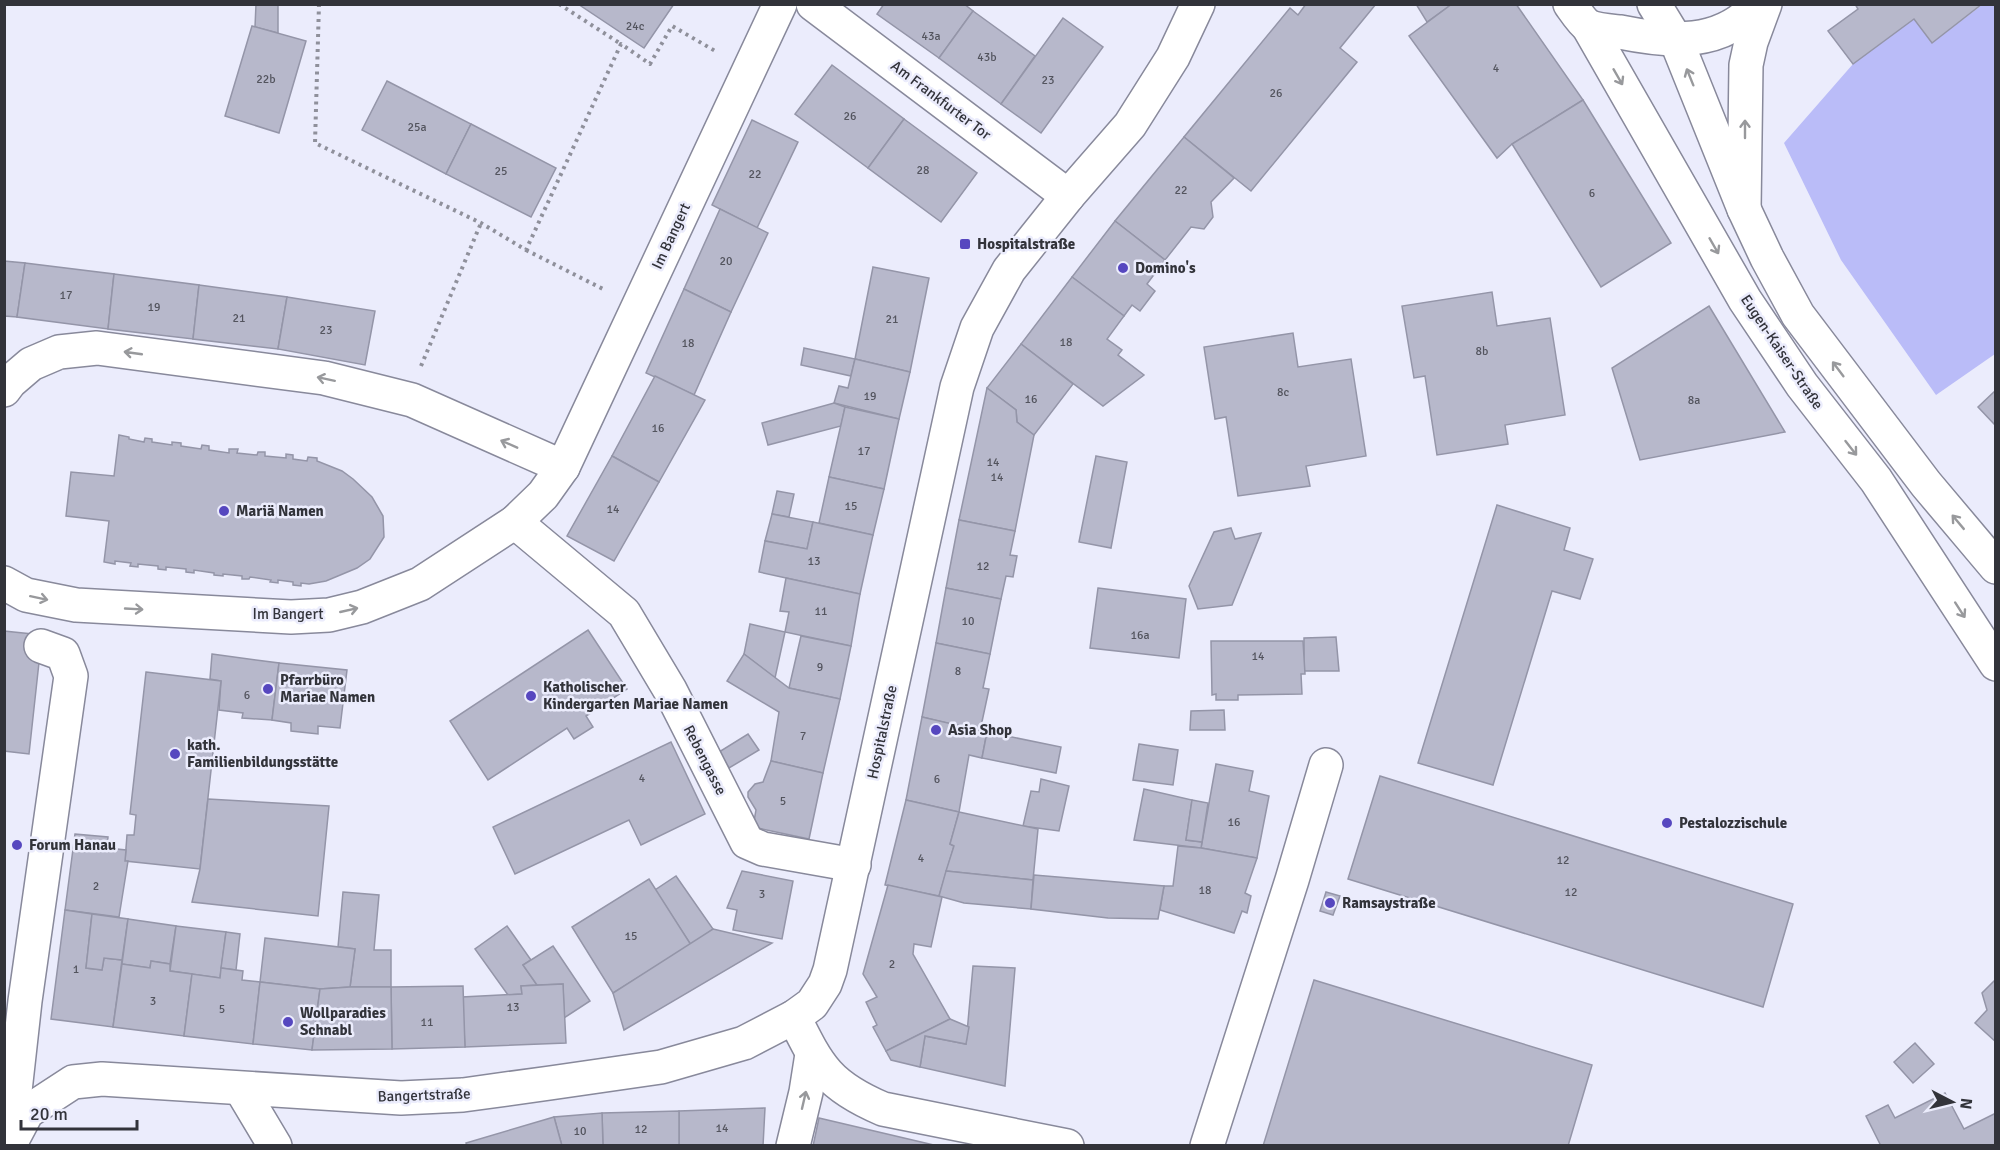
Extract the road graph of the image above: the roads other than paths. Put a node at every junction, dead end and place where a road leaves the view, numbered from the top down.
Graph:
1 (780, 4) edge
2 (813, 4) edge
3 (1198, 4) edge
4 (1654, 4) edge
5 (1758, 4) edge
6 (1765, 4) edge
7 (1579, 15) edge
8 (1676, 40) junction
9 (1068, 196) junction
10 (1744, 209) junction
11 (4, 390) edge
12 (563, 467) junction
13 (515, 522) junction
14 (1995, 567) edge
15 (4, 583) edge
16 (41, 646) dead end
17 (1995, 664) edge
18 (1326, 765) dead end
19 (854, 865) junction
20 (794, 1017) junction
21 (13, 1039) edge
22 (812, 1054) junction
23 (241, 1089) junction
24 (9, 1145) edge
25 (274, 1146) edge
26 (793, 1146) edge
27 (1067, 1146) edge
28 (1207, 1146) edge

1 - 12 street, Im Bangert
2 - 9 street, Am Frankfurter Tor
3 - 9 street, Hospitalstraße
4 - 8 street
5 - 8 street, Eugen-Kaiser-Straße
10 -> 6 street
7 - 8 street, Eugen-Kaiser-Straße
7 -> 17 street, Eugen-Kaiser-Straße
10 -> 8 street
9 - 19 street, Hospitalstraße
14 -> 10 street
12 -> 11 street
12 - 13 street, Im Bangert
15 -> 13 street, Im Bangert
13 - 19 street, Rebengasse
16 - 21 street
18 - 28 street
19 - 20 street, Hospitalstraße
20 - 22 street
20 - 23 street, Bangertstraße
21 - 24 street
26 -> 22 street
22 - 27 street
23 - 24 street, Bangertstraße
23 - 25 street

